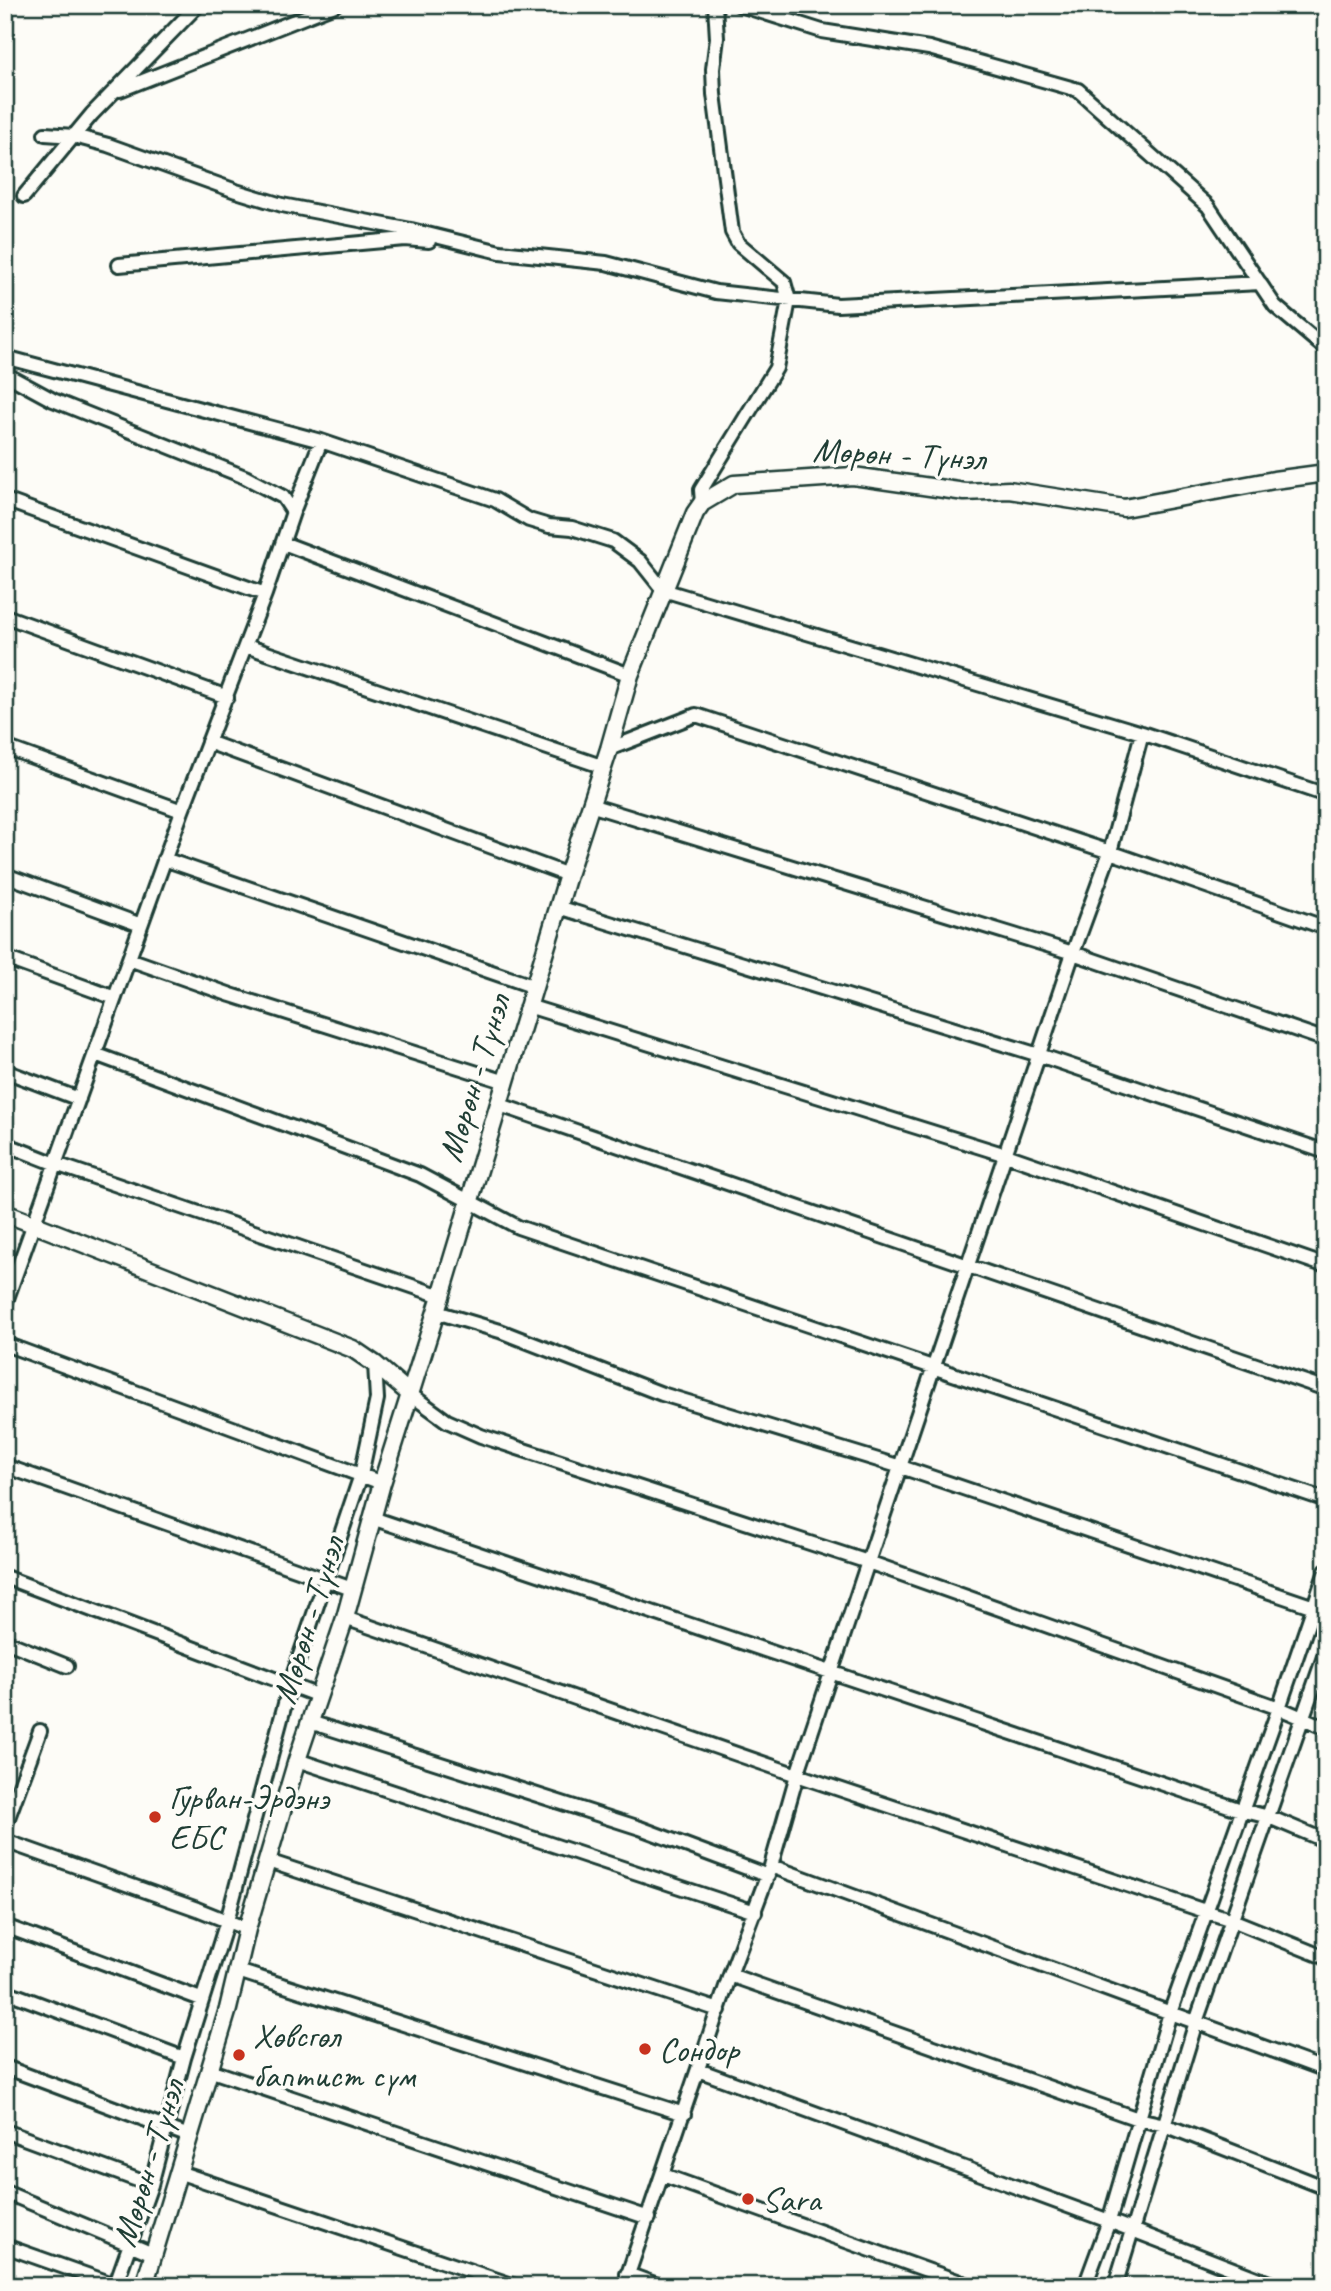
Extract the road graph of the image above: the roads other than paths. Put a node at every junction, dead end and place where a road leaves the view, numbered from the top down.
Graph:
1 (198, 5) edge
2 (335, 5) edge
3 (715, 5) edge
4 (740, 5) edge
5 (114, 92) junction
6 (44, 134) dead end
7 (74, 136) junction
8 (24, 196) dead end
9 (478, 246) junction
10 (119, 265) dead end
11 (1260, 283) junction
12 (789, 300) junction
13 (1326, 349) edge
14 (5, 357) edge
15 (5, 374) edge
16 (321, 441) junction
17 (1326, 473) edge
18 (5, 500) edge
19 (702, 503) junction
20 (293, 512) junction
21 (284, 543) junction
22 (663, 590) junction
23 (265, 594) junction
24 (5, 616) edge
25 (246, 646) junction
26 (630, 676) junction
27 (227, 697) junction
28 (1142, 733) junction
29 (208, 741) junction
30 (5, 747) edge
31 (610, 749) junction
32 (604, 767) junction
33 (1326, 795) edge
34 (590, 805) junction
35 (182, 811) junction
36 (1110, 852) junction
37 (164, 859) junction
38 (5, 875) edge
39 (568, 875) junction
40 (558, 907) junction
41 (141, 925) junction
42 (1326, 928) edge
43 (1073, 953) junction
44 (5, 958) edge
45 (129, 960) junction
46 (535, 987) junction
47 (115, 999) junction
48 (528, 1006) junction
49 (1326, 1040) edge
50 (95, 1054) junction
51 (1039, 1055) junction
52 (5, 1072) edge
53 (506, 1082) junction
54 (79, 1099) junction
55 (500, 1105) junction
56 (5, 1144) edge
57 (1326, 1152) edge
58 (1006, 1155) junction
59 (56, 1164) junction
60 (470, 1201) junction
61 (5, 1213) edge
62 (34, 1224) junction
63 (1326, 1266) edge
64 (968, 1267) junction
65 (441, 1296) junction
66 (5, 1304) edge
67 (436, 1312) junction
68 (5, 1344) edge
69 (375, 1364) junction
70 (934, 1369) junction
71 (1326, 1389) edge
72 (410, 1394) junction
73 (5, 1466) edge
74 (901, 1466) junction
75 (361, 1475) junction
76 (382, 1483) junction
77 (1326, 1500) edge
78 (372, 1518) junction
79 (868, 1562) junction
80 (1326, 1571) edge
81 (5, 1577) edge
82 (326, 1580) junction
83 (352, 1589) junction
84 (1319, 1609) edge
85 (345, 1618) junction
86 (5, 1641) edge
87 (1326, 1651) edge
88 (67, 1666) dead end
89 (831, 1674) junction
90 (290, 1685) junction
91 (319, 1696) junction
92 (1279, 1708) junction
93 (1302, 1717) junction
94 (310, 1722) junction
95 (1326, 1728) edge
96 (40, 1731) dead end
97 (297, 1760) junction
98 (797, 1775) junction
99 (1241, 1811) junction
100 (1269, 1817) junction
101 (5, 1826) edge
102 (1326, 1840) edge
103 (5, 1841) edge
104 (268, 1861) junction
105 (769, 1871) junction
106 (1205, 1911) junction
107 (755, 1912) junction
108 (1231, 1920) junction
109 (227, 1921) junction
110 (5, 1926) edge
111 (247, 1929) junction
112 (1326, 1958) edge
113 (238, 1970) junction
114 (730, 1975) junction
115 (5, 1991) edge
116 (201, 1999) junction
117 (719, 2010) junction
118 (1170, 2013) junction
119 (1196, 2022) junction
120 (184, 2058) junction
121 (5, 2067) edge
122 (209, 2070) junction
123 (698, 2070) junction
124 (1326, 2070) edge
125 (684, 2114) junction
126 (1138, 2119) junction
127 (1165, 2125) junction
128 (5, 2130) edge
129 (167, 2130) junction
130 (189, 2136) junction
131 (178, 2172) junction
132 (663, 2175) junction
133 (151, 2185) junction
134 (1326, 2188) edge
135 (5, 2192) edge
136 (649, 2217) junction
137 (1109, 2221) junction
138 (1131, 2230) junction
139 (131, 2244) junction
140 (5, 2245) edge
141 (153, 2254) junction
142 (626, 2280) edge
143 (144, 2283) edge
144 (115, 2286) edge
145 (163, 2286) edge
146 (515, 2286) edge
147 (660, 2286) edge
148 (971, 2286) edge
149 (1085, 2286) edge
150 (1115, 2286) edge
151 (1277, 2286) edge

1 - 5 street
2 - 5 street
3 - 12 street
4 - 11 street
5 - 7 street
6 - 7 street
7 - 8 street
7 - 9 street
9 - 10 street
9 - 12 street
11 - 12 street
11 - 13 street
12 - 19 street
14 - 16 street
15 - 20 street
16 - 20 street
16 - 22 street
17 - 19 street, Мөрөн - Түнэл
18 - 23 street
19 - 22 street, Мөрөн - Түнэл
20 - 21 street
21 - 23 street
21 - 26 street
22 - 26 street, Мөрөн - Түнэл
22 - 28 street
23 - 25 street
24 - 27 street
25 - 27 street
25 - 32 street
26 - 31 street, Мөрөн - Түнэл
27 - 29 street
28 - 33 street
28 - 36 street
29 - 35 street
29 - 39 street
30 - 35 street
31 - 32 street, Мөрөн - Түнэл
31 - 36 street
32 - 34 street, Мөрөн - Түнэл
34 - 39 street, Мөрөн - Түнэл
34 - 43 street
35 - 37 street
36 - 42 street
36 - 43 street
37 - 41 street
37 - 46 street
38 - 41 street
39 - 40 street, Мөрөн - Түнэл
40 - 46 street, Мөрөн - Түнэл
40 - 51 street
41 - 45 street
43 - 49 street
43 - 51 street
44 - 47 street
45 - 47 street
45 - 53 street
46 - 48 street, Мөрөн - Түнэл
47 - 50 street
48 - 53 street, Мөрөн - Түнэл
48 - 58 street
50 - 54 street
50 - 60 street
51 - 57 street
51 - 58 street
52 - 54 street
53 - 55 street, Мөрөн - Түнэл
54 - 59 street
55 - 60 street, Мөрөн - Түнэл
55 - 64 street
56 - 59 street
58 - 63 street
58 - 64 street
59 - 62 street
59 - 65 street
60 - 65 street, Мөрөн - Түнэл
60 - 70 street
61 - 62 street
62 - 66 street
62 - 69 street
64 - 70 street
64 - 71 street
65 - 67 street, Мөрөн - Түнэл
67 - 72 street, Мөрөн - Түнэл
67 - 74 street
68 - 75 street
69 - 72 street
69 - 75 street
70 - 74 street
70 - 77 street
72 - 76 street, Мөрөн - Түнэл
72 - 79 street
73 - 82 street
74 - 79 street
74 - 84 street
75 - 76 street
75 - 82 street
76 - 78 street, Мөрөн - Түнэл
78 - 83 street, Мөрөн - Түнэл
78 - 89 street
79 - 89 street
79 - 92 street
80 - 84 street
81 - 90 street
82 - 83 street
82 - 90 street
83 - 85 street, Мөрөн - Түнэл
84 - 92 street
85 - 91 street, Мөрөн - Түнэл
85 - 98 street
86 - 88 street
87 - 93 street
89 - 98 street
89 - 99 street
90 - 91 street
90 - 109 street
91 - 94 street, Мөрөн - Түнэл
92 - 93 street
92 - 99 street
93 - 95 street
93 - 100 street
94 - 97 street, Мөрөн - Түнэл
94 - 105 street
96 - 101 street
97 - 104 street, Мөрөн - Түнэл
97 - 107 street
98 - 105 street
98 - 106 street
99 - 100 street
99 - 106 street
100 - 102 street
100 - 108 street
103 - 109 street
104 - 111 street, Мөрөн - Түнэл
104 - 117 street
105 - 107 street
105 - 118 street
106 - 108 street
106 - 118 street
107 - 114 street
108 - 112 street
108 - 119 street
109 - 111 street
109 - 116 street
110 - 116 street
111 - 113 street, Мөрөн - Түнэл
113 - 122 street, Мөрөн - Түнэл
113 - 125 street
114 - 117 street
114 - 126 street
115 - 120 street
116 - 120 street
117 - 123 street
118 - 119 street
118 - 126 street
119 - 124 street
119 - 127 street
120 - 129 street
121 - 129 street
122 - 130 street, Мөрөн - Түнэл
122 - 136 street
123 - 125 street
123 - 137 street
125 - 132 street
126 - 127 street
126 - 137 street
127 - 134 street
127 - 138 street
128 - 133 street
129 - 130 street
129 - 133 street
130 - 131 street, Мөрөн - Түнэл
131 - 141 street, Мөрөн - Түнэл
131 - 146 street
132 - 136 street
132 - 148 street
133 - 139 street
135 - 139 street
136 - 142 street
137 - 138 street
137 - 149 street
138 - 150 street
138 - 151 street
139 - 141 street
139 - 144 street
140 - 144 street
141 - 143 street, Мөрөн - Түнэл
142 - 147 street
143 - 145 street

